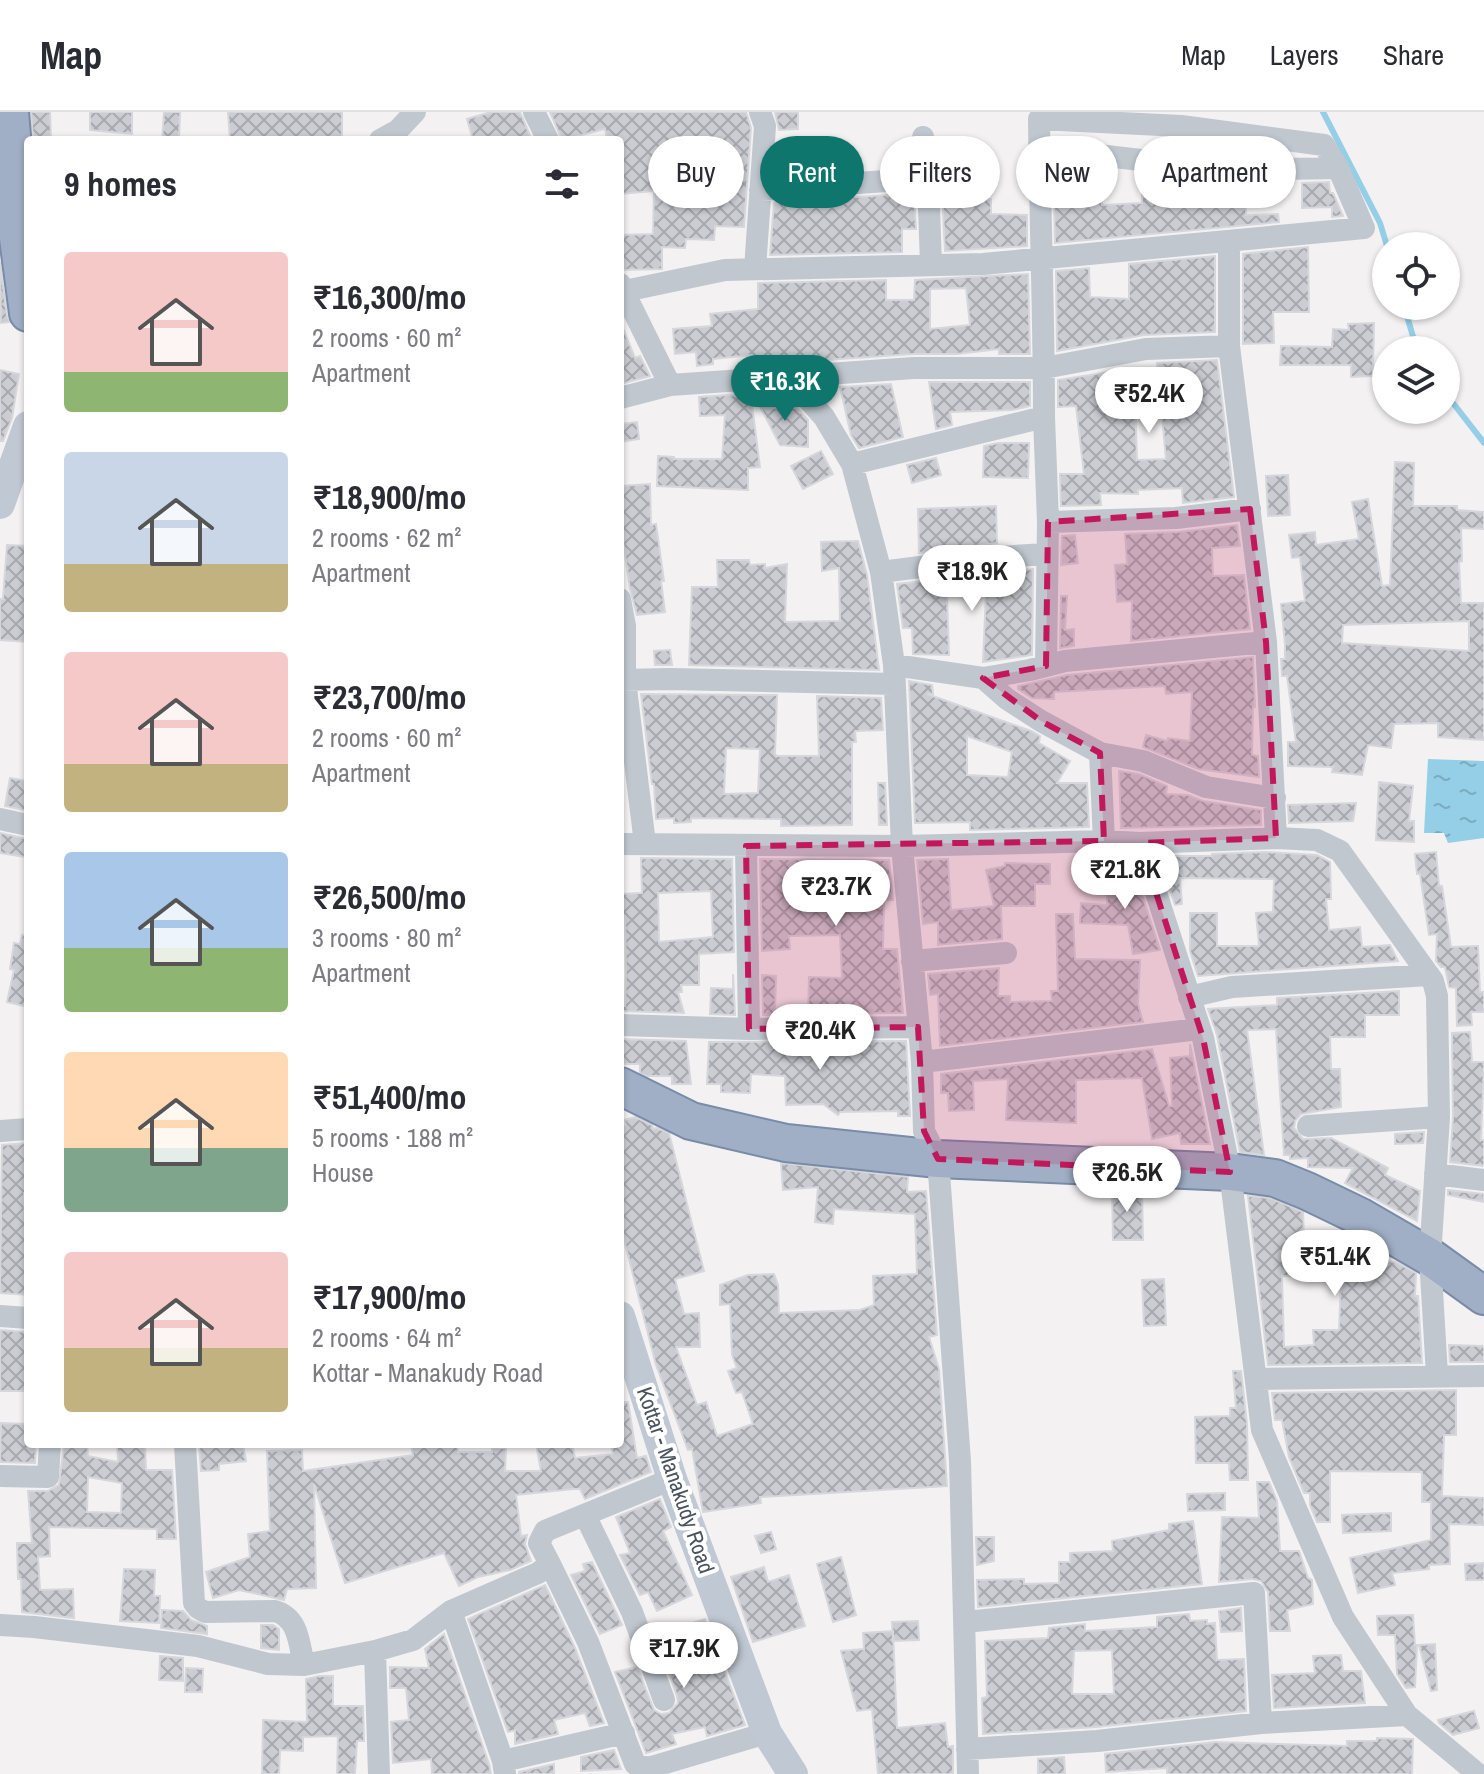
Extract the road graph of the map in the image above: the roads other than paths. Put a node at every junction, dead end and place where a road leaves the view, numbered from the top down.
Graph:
1 (10, 112) edge
2 (415, 112) edge
3 (534, 112) edge
4 (760, 112) edge
5 (387, 136) edge
6 (546, 136) edge
7 (764, 136) edge
8 (1039, 136) edge
9 (1118, 157) edge
10 (1338, 168) junction
11 (760, 190) edge
12 (929, 208) edge
13 (1040, 208) edge
14 (16, 232) edge
15 (1229, 241) junction
16 (1040, 258) junction
17 (931, 265) junction
18 (755, 269) junction
19 (24, 286) edge
20 (624, 288) edge
21 (624, 295) edge
22 (1229, 346) junction
23 (1044, 368) junction
24 (783, 379) junction
25 (670, 385) junction
26 (624, 397) edge
27 (1044, 417) junction
28 (24, 434) edge
29 (852, 464) junction
30 (5, 474) edge
31 (0, 504) edge
32 (1250, 509) junction
33 (1048, 522) junction
34 (1046, 554) junction
35 (881, 572) junction
36 (624, 621) edge
37 (1266, 642) junction
38 (624, 644) edge
39 (1046, 666) junction
40 (894, 674) junction
41 (983, 678) junction
42 (624, 680) edge
43 (624, 694) edge
44 (1100, 753) junction
45 (1275, 798) junction
46 (0, 819) edge
47 (24, 824) edge
48 (1276, 838) junction
49 (1104, 841) junction
50 (1140, 843) junction
51 (624, 844) edge
52 (645, 844) junction
53 (746, 846) junction
54 (902, 846) junction
55 (1006, 953) dead end
56 (912, 961) junction
57 (1429, 975) junction
58 (1189, 997) junction
59 (624, 1025) edge
60 (918, 1027) junction
61 (749, 1029) junction
62 (1199, 1029) junction
63 (922, 1062) junction
64 (624, 1088) edge
65 (1439, 1117) junction
66 (1308, 1126) dead end
67 (24, 1129) edge
68 (0, 1131) edge
69 (938, 1159) junction
70 (1230, 1172) junction
71 (1435, 1174) junction
72 (1484, 1180) edge
73 (1430, 1257) junction
74 (1484, 1296) edge
75 (0, 1316) edge
76 (24, 1318) edge
77 (624, 1329) edge
78 (1437, 1375) junction
79 (1484, 1376) edge
80 (1256, 1379) junction
81 (50, 1448) edge
82 (185, 1448) edge
83 (0, 1476) edge
84 (672, 1479) junction
85 (585, 1515) junction
86 (550, 1564) junction
87 (451, 1611) junction
88 (965, 1622) junction
89 (0, 1625) edge
90 (375, 1651) junction
91 (304, 1665) junction
92 (664, 1700) dead end
93 (1407, 1715) junction
94 (1261, 1723) junction
95 (624, 1733) junction
96 (767, 1733) junction
97 (967, 1749) junction
98 (504, 1767) edge
99 (1484, 1773) edge
100 (379, 1774) edge
101 (793, 1774) edge
102 (968, 1774) edge
103 (1478, 1774) edge

1 - 14 highway
2 - 5 street
3 - 6 street
4 - 7 street
8 - 10 street
9 - 10 street
10 - 15 street
11 - 18 street
12 - 17 street
13 - 16 street
14 - 19 highway
15 - 16 street
15 - 22 street
16 - 17 street
16 - 23 street
17 - 18 street
18 - 20 street
21 - 25 street
22 - 23 street
22 - 32 street
23 - 24 street
23 - 27 street
24 - 25 street
24 - 29 street
25 - 26 street
27 - 29 street
27 - 33 street
28 - 30 main road
29 - 35 street
30 - 31 main road
32 - 33 street
32 - 37 street
33 - 34 street
34 - 35 street
34 - 39 street
35 - 40 street
36 - 38 street
37 - 39 street
37 - 45 street
39 - 41 street
40 - 41 street
40 - 42 street
40 - 54 street
41 - 44 street
43 - 52 street
44 - 45 street
44 - 49 street
45 - 48 street
46 - 47 street
48 - 50 street
48 - 57 street
49 - 50 street
49 - 54 street
50 - 58 street
51 - 52 street
52 - 53 street
53 - 54 street
53 - 61 street
54 - 56 street
55 - 56 street
56 - 60 street
57 - 58 street
57 - 65 street
58 - 62 street
59 - 61 street
60 - 61 street
60 - 63 street
62 - 63 street
62 - 70 street
63 - 69 street
64 - 69 highway
65 - 66 street
65 - 71 street
67 - 68 street
69 - 70 highway
69 - 88 street
70 - 73 highway
70 - 80 street
71 - 72 street
71 - 73 street
73 - 74 highway
73 - 78 street
75 - 76 street
77 - 84 main road, Kottar - Manakudy Road
78 - 79 street
78 - 80 street
80 - 93 street
81 - 83 street
82 - 91 street
84 - 85 street
84 - 96 main road, Kottar - Manakudy Road
85 - 86 street
85 - 92 street
86 - 87 street
86 - 95 street
87 - 90 street
87 - 98 street
88 - 94 street
88 - 97 street
89 - 91 street
90 - 91 street
90 - 100 street
93 - 94 street
93 - 103 street
94 - 97 street
95 - 96 street
95 - 98 street
96 - 101 main road, Kottar - Manakudy Road
97 - 102 street
99 - 103 street

